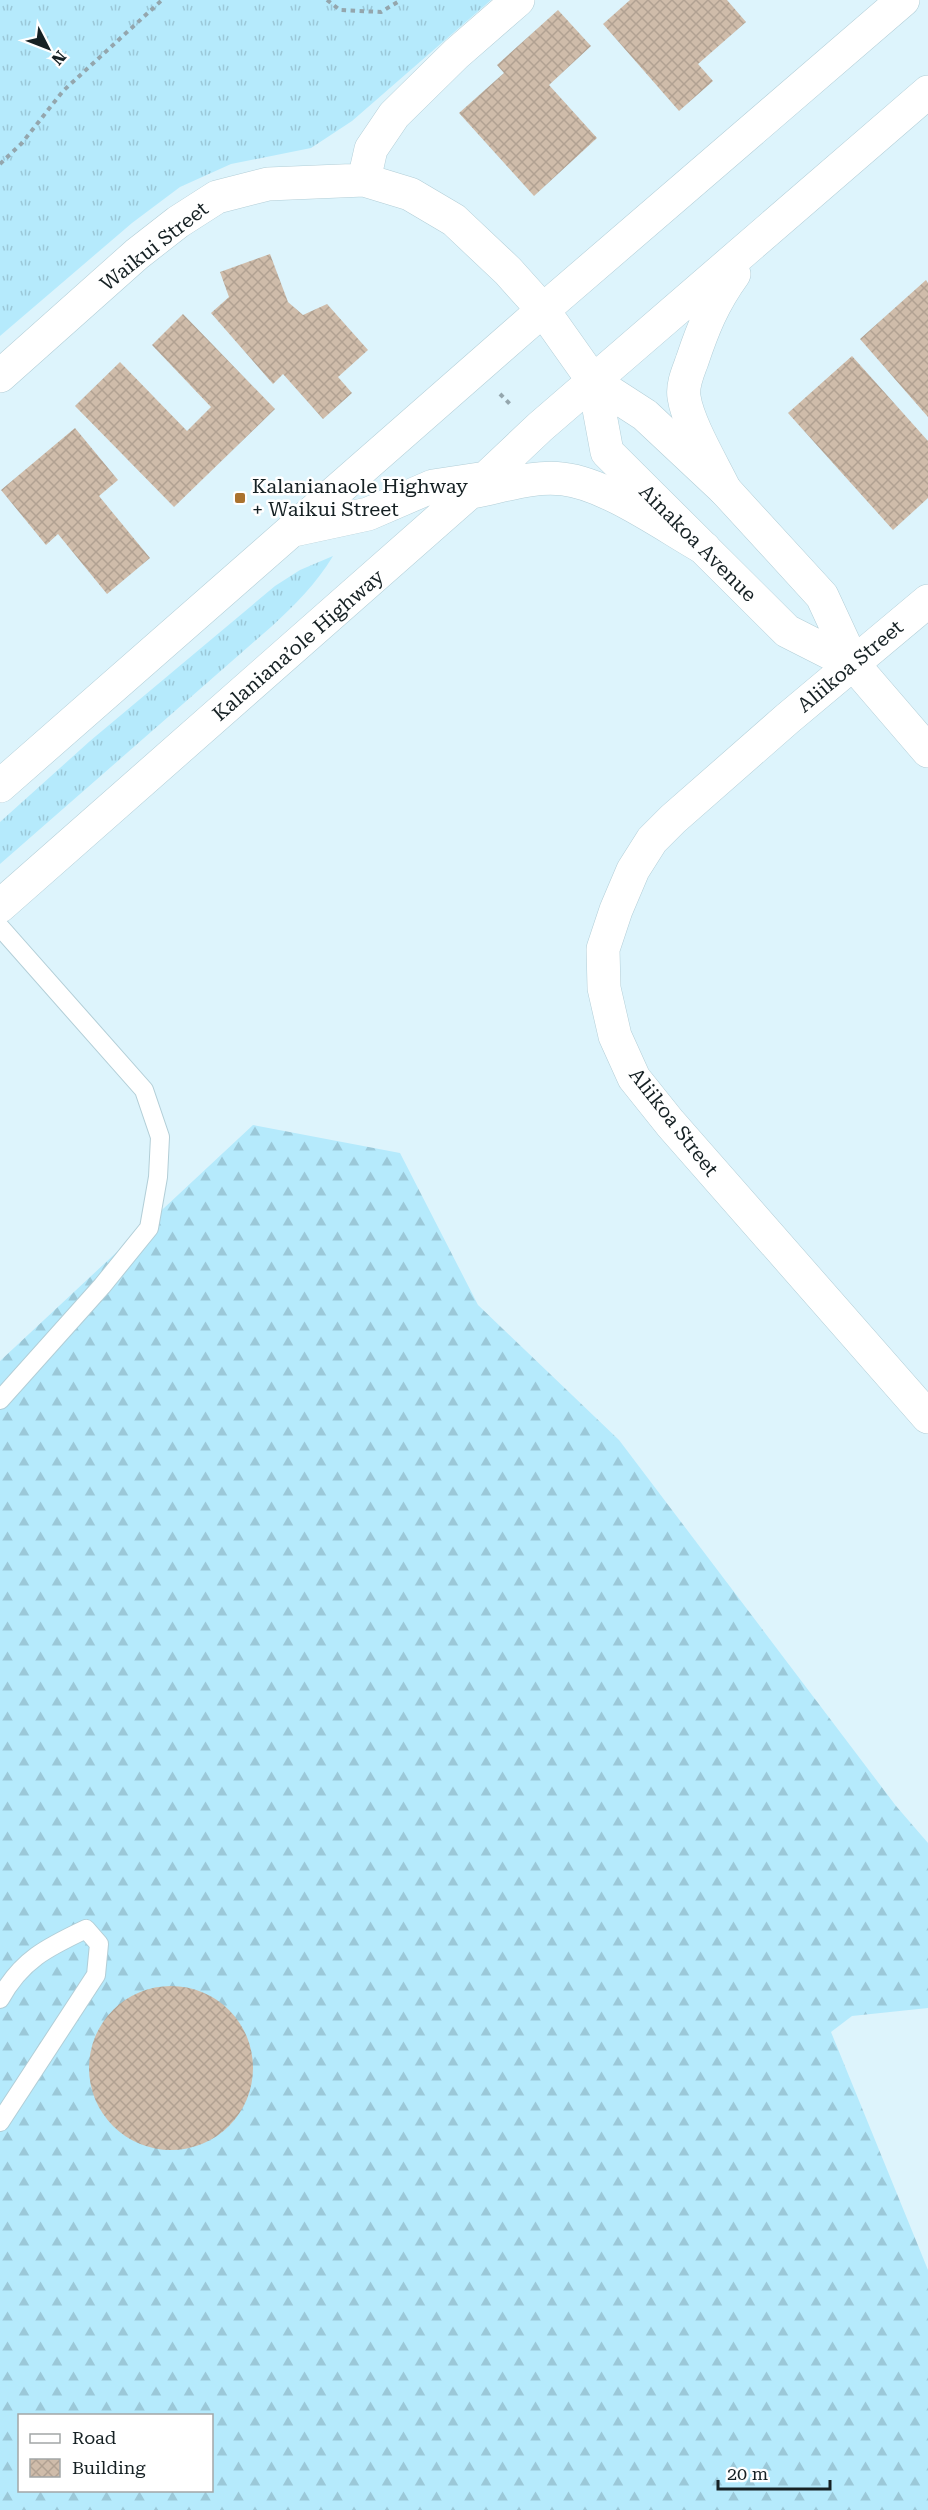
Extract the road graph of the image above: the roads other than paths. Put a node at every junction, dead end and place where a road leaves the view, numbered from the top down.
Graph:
1 (518, 0) edge
2 (884, 0) edge
3 (903, 0) edge
4 (795, 92) junction
5 (928, 92) edge
6 (364, 180) junction
7 (764, 235) junction
8 (543, 310) junction
9 (0, 376) edge
10 (594, 382) junction
11 (479, 485) junction
12 (725, 490) junction
13 (292, 531) junction
14 (705, 548) junction
15 (928, 601) edge
16 (854, 665) junction
17 (928, 751) edge
18 (0, 786) edge
19 (0, 906) edge
20 (0, 927) edge
21 (0, 1401) edge
22 (928, 1417) edge
23 (0, 1999) edge
24 (0, 2122) edge

1 - 6 main road
2 - 4 main road
3 - 4 main road
4 - 8 main road
5 - 7 main road
6 - 8 main road, Waikui Street
6 - 9 main road, Waikui Street
7 - 10 main road, Kalaniana’ole Highway
7 - 12 main road
8 - 10 main road, Ainakoa Avenue
8 - 13 main road
10 - 11 main road, Kalaniana’ole Highway
10 - 12 main road, Ainakoa Avenue
10 - 14 main road, Ainakoa Avenue
11 - 13 main road
11 - 14 main road
11 - 19 main road, Kalaniana’ole Highway
12 - 16 main road, Ainakoa Avenue
13 - 18 main road
14 - 16 main road, Ainakoa Avenue
15 - 16 main road, Aliikoa Street
16 - 17 main road, Ainakoa Avenue
16 - 22 main road, Aliikoa Street
20 - 21 lane
23 - 24 lane

